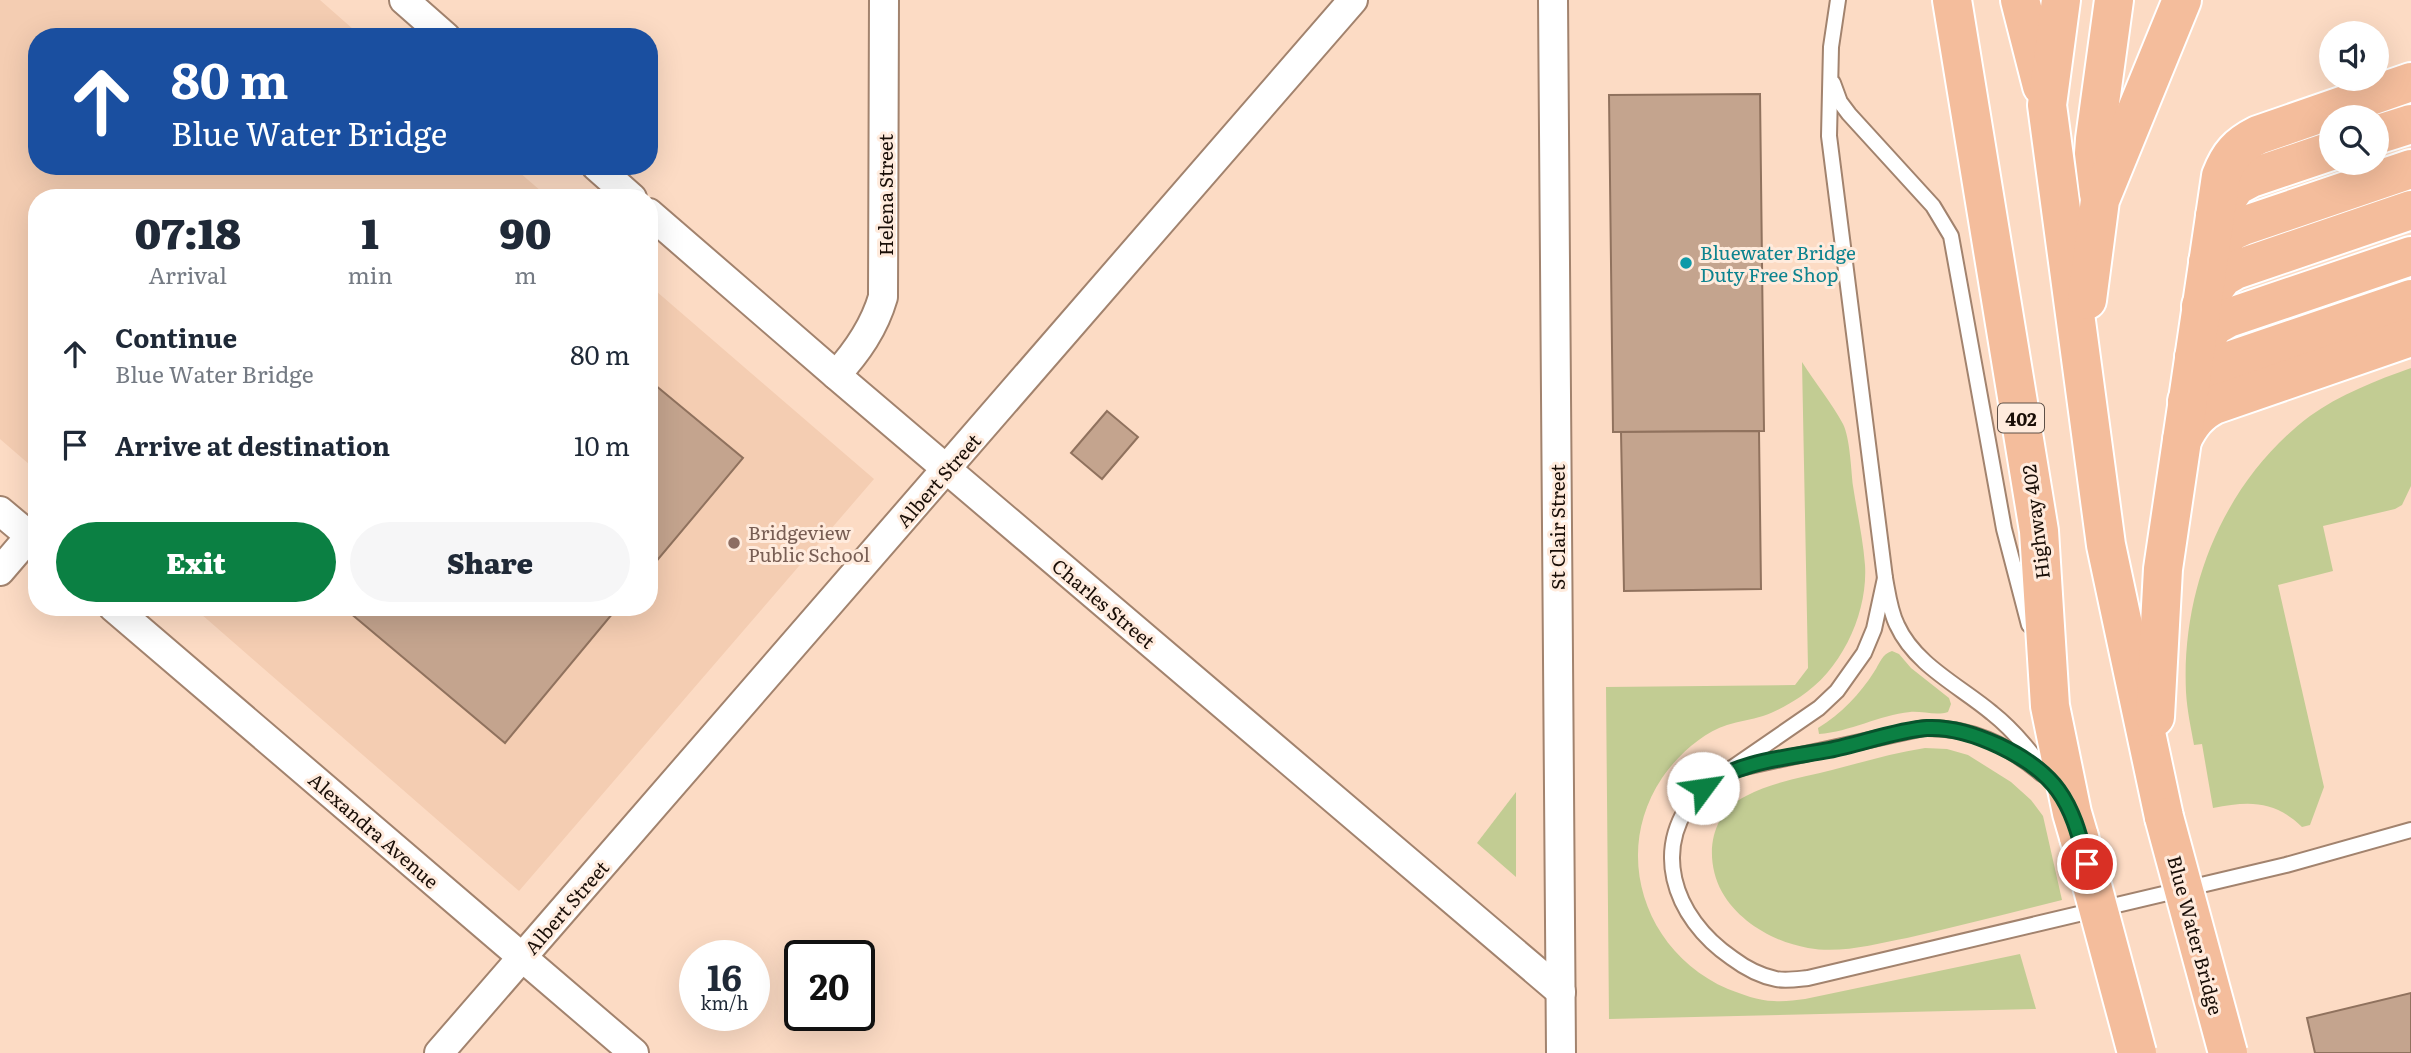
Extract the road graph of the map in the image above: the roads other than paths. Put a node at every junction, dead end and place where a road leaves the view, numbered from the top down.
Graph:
1 (404, 0) edge
2 (884, 0) edge
3 (1353, 0) edge
4 (1553, 0) edge
5 (1838, 0) edge
6 (1952, 0) edge
7 (2020, 0) edge
8 (2035, 0) edge
9 (2061, 0) edge
10 (2087, 0) edge
11 (2114, 0) edge
12 (2140, 0) edge
13 (2166, 0) edge
14 (2182, 0) edge
15 (436, 28) edge
16 (2033, 50) junction
17 (2159, 57) junction
18 (1830, 75) junction
19 (2411, 82) edge
20 (2047, 105) junction
21 (2411, 124) edge
22 (2389, 131) edge
23 (2120, 152) junction
24 (2319, 155) edge
25 (2411, 169) edge
26 (606, 175) edge
27 (622, 189) edge
28 (2100, 200) junction
29 (2060, 203) junction
30 (2411, 210) edge
31 (2214, 216) junction
32 (658, 221) edge
33 (2411, 256) edge
34 (2208, 262) junction
35 (2411, 299) edge
36 (2201, 306) junction
37 (2411, 337) edge
38 (2080, 350) junction
39 (2194, 357) junction
40 (836, 375) junction
41 (2187, 401) junction
42 (2182, 440) junction
43 (947, 470) junction
44 (0, 511) edge
45 (28, 535) edge
46 (28, 544) edge
47 (0, 571) edge
48 (1885, 578) junction
49 (124, 616) edge
50 (2050, 706) junction
51 (2152, 772) junction
52 (1715, 779) junction
53 (2069, 813) junction
54 (2411, 830) edge
55 (522, 957) junction
56 (1561, 992) junction
57 (439, 1053) edge
58 (634, 1053) edge
59 (1561, 1053) edge
60 (2137, 1053) edge
61 (2228, 1053) edge

1 - 15 street
2 - 40 street, Helena Street
3 - 43 street, Albert Street
4 - 56 street, St Clair Street
5 - 18 lane
6 - 50 highway, Highway 402 / 402
7 - 16 highway
8 - 16 highway
9 - 20 highway
10 - 29 highway
11 - 28 highway
12 - 23 highway
13 - 17 highway
14 - 17 highway
16 - 20 highway
17 - 23 highway
18 - 48 lane
18 - 50 lane
19 - 31 highway
20 - 29 highway
21 - 22 highway
23 - 28 highway
24 - 31 highway
25 - 34 highway
26 - 27 street
28 - 38 highway
29 - 38 highway
30 - 36 highway
31 - 34 highway
32 - 40 street, Charles Street
33 - 39 highway
34 - 36 highway
35 - 41 highway
36 - 39 highway
37 - 42 highway
38 - 51 highway
39 - 41 highway
40 - 43 street, Charles Street
41 - 42 highway
42 - 51 highway
43 - 55 street, Albert Street
43 - 56 street, Charles Street
44 - 45 street
46 - 47 street
48 - 52 lane
48 - 53 lane
49 - 55 street, Alexandra Avenue
50 - 53 highway, Highway 402 / 402
51 - 61 highway, Blue Water Bridge, bridge
52 - 53 lane
52 - 54 lane
53 - 60 highway, 402, bridge
55 - 57 street, Albert Street
55 - 58 street, Alexandra Avenue
56 - 59 street, St Clair Street

